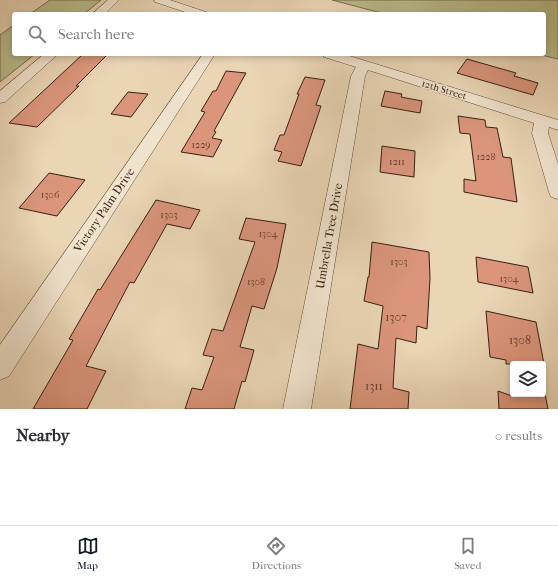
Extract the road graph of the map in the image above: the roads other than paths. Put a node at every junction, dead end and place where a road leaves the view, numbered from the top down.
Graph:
1 (114, 0) edge
2 (159, 0) edge
3 (100, 12) edge
4 (196, 12) edge
5 (50, 56) edge
6 (208, 56) edge
7 (335, 56) edge
8 (364, 65) junction
9 (0, 99) edge
10 (542, 120) junction
11 (558, 125) edge
12 (558, 192) edge
13 (0, 366) edge
14 (297, 409) edge

1 - 3 street
2 - 4 street
5 - 9 street
6 - 13 street, Victory Palm Drive
7 - 8 street, 12th Street
8 - 10 street, 12th Street
8 - 14 street, Umbrella Tree Drive
10 - 11 street, 12th Street
10 - 12 street

